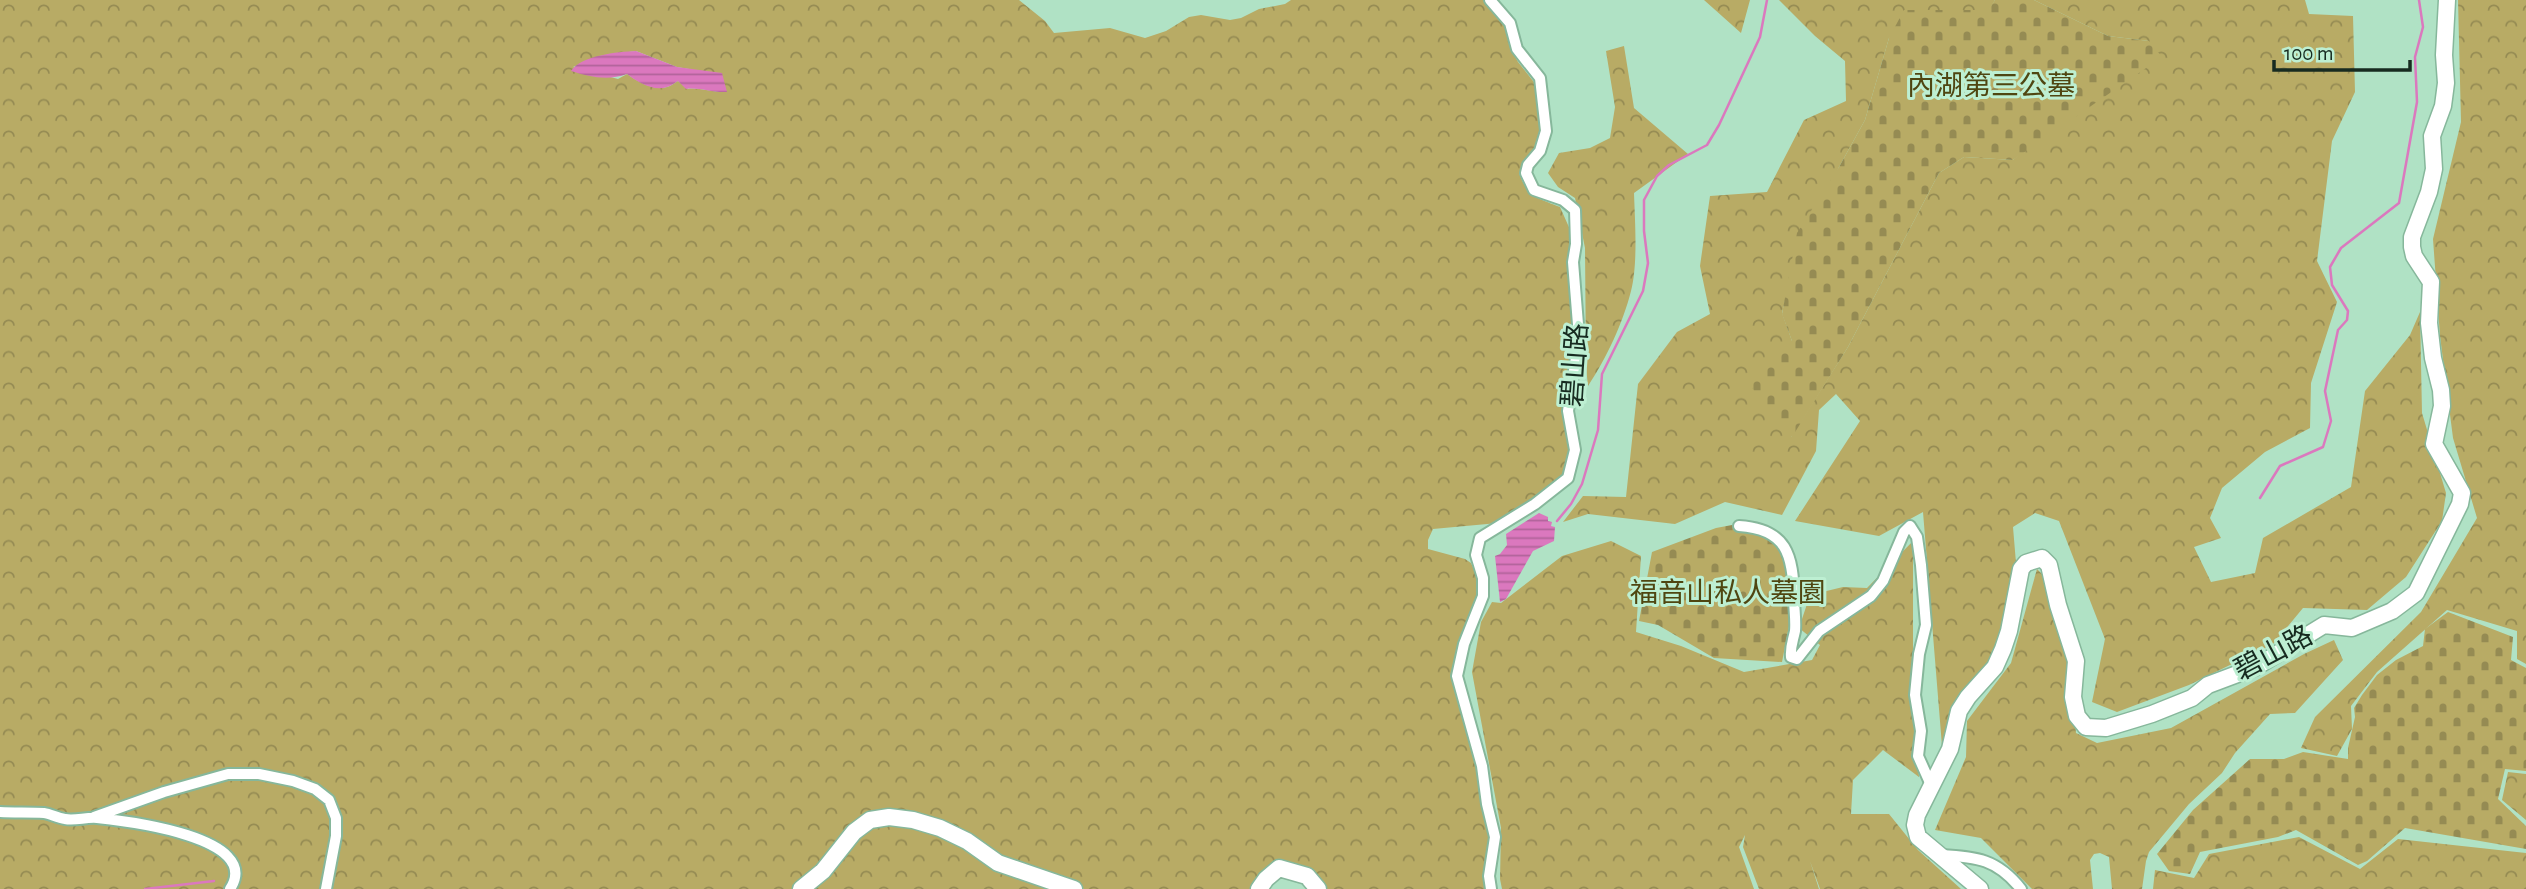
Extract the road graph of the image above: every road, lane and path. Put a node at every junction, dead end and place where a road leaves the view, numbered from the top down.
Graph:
1 (1490, 0) edge
2 (2447, 0) edge
3 (1739, 526) dead end
4 (1931, 785) junction
5 (0, 812) edge
6 (94, 817) junction
7 (1941, 855) junction
8 (230, 889) edge
9 (326, 889) edge
10 (801, 889) edge
11 (1073, 889) edge
12 (1259, 889) edge
13 (1318, 889) edge
14 (1491, 889) edge
15 (1980, 889) edge
16 (2021, 889) edge

1 - 14 street, 碧山路
2 - 4 street, 碧山路
3 - 4 street
4 - 7 street, 碧山路
5 - 6 street
6 - 8 street
6 - 9 street
7 - 15 street, 碧山路
7 - 16 street
10 - 11 street
12 - 13 street

